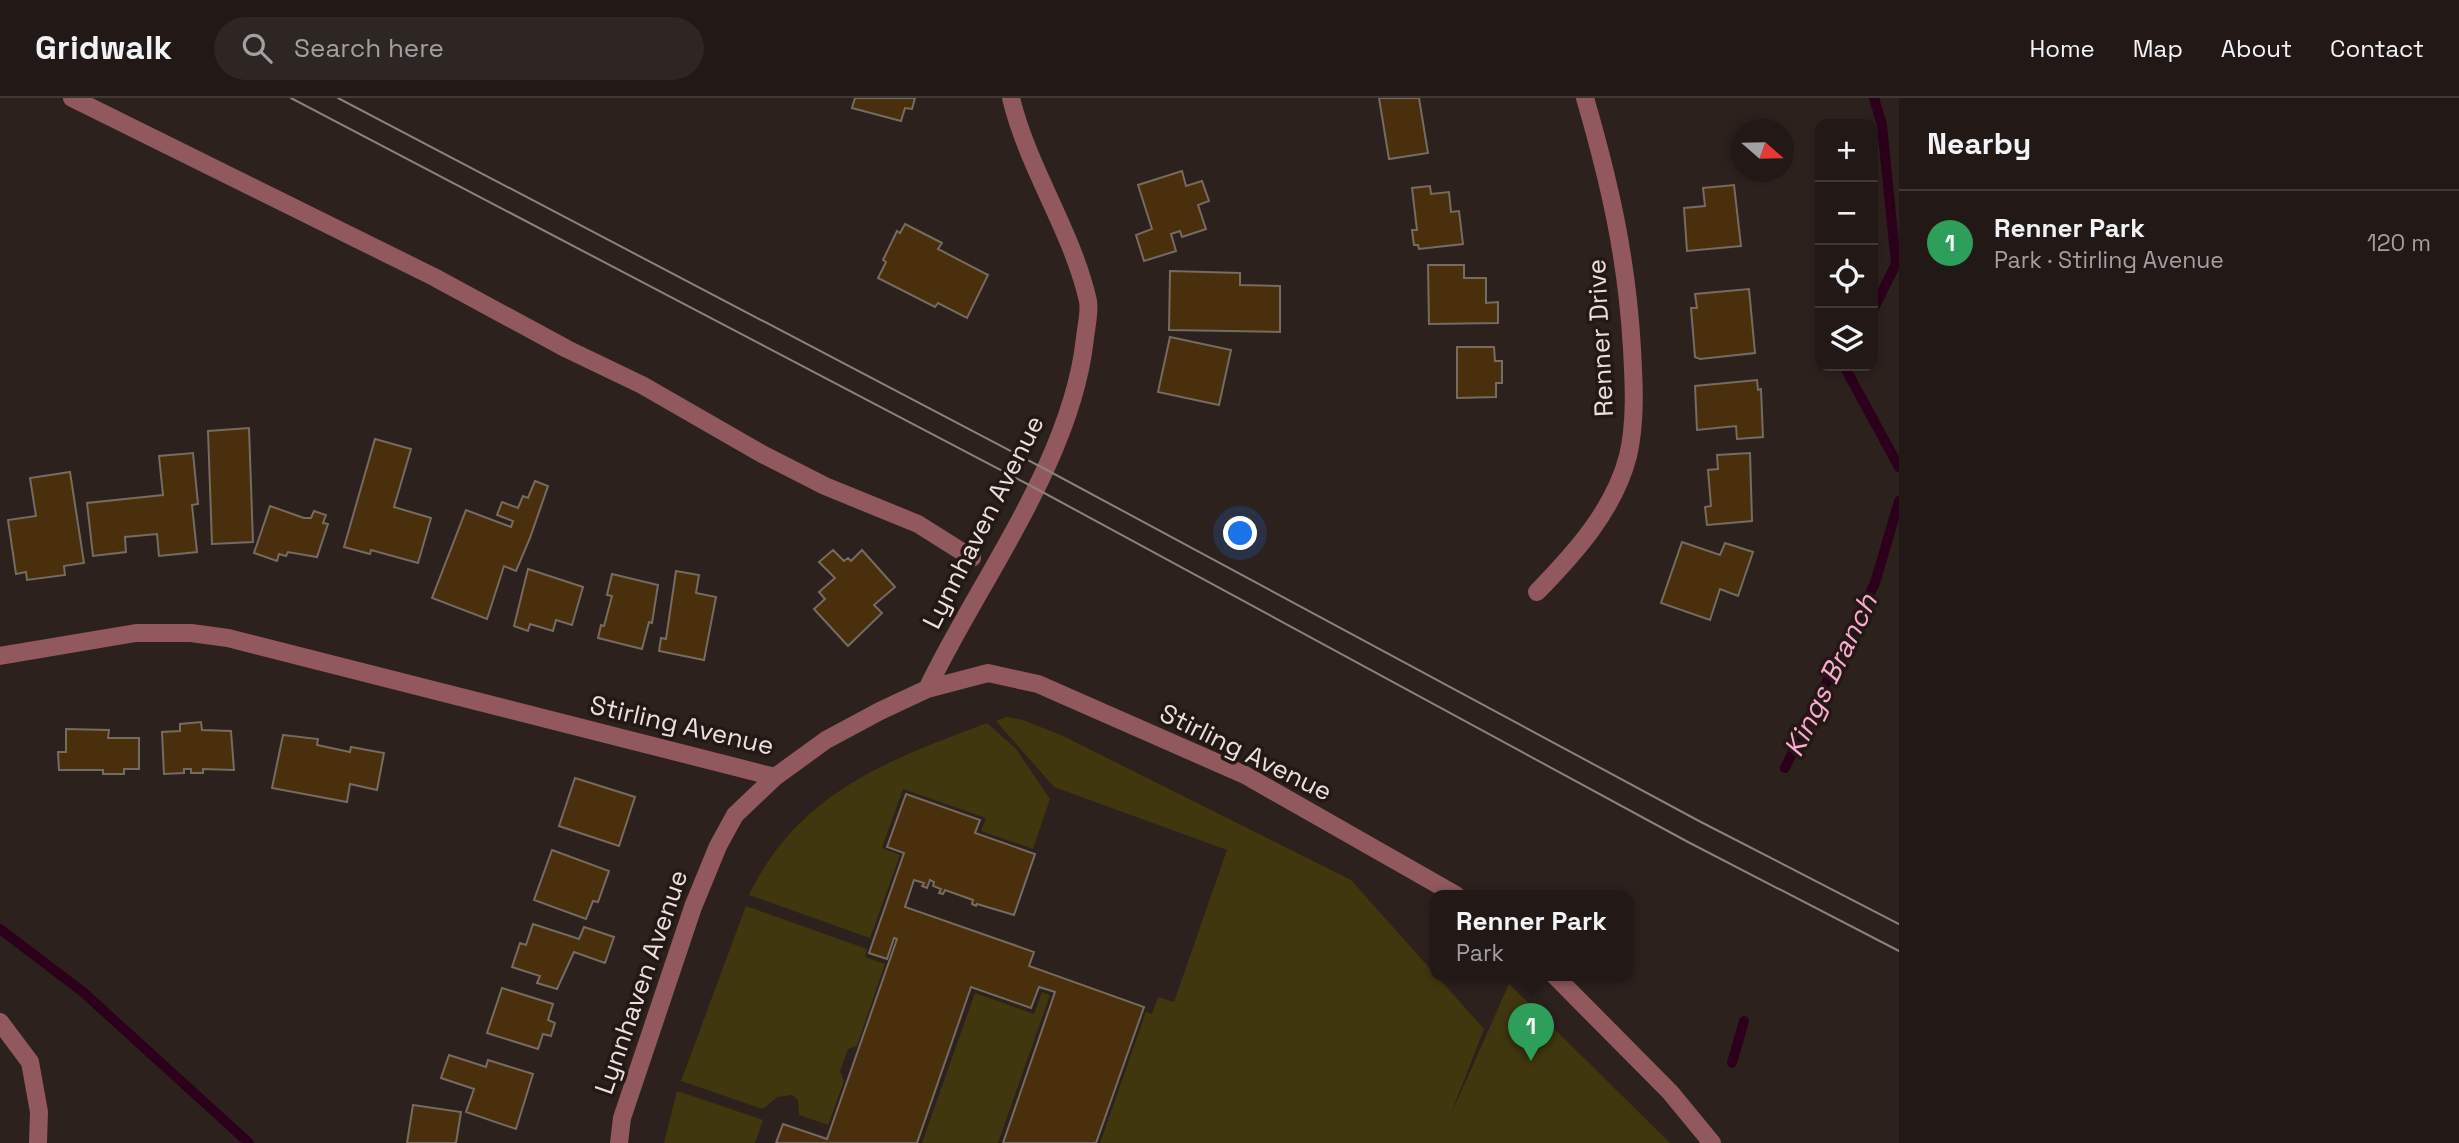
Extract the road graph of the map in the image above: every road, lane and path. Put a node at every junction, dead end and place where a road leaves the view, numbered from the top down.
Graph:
1 (72, 98) edge
2 (1011, 98) edge
3 (1585, 98) edge
4 (972, 558) dead end
5 (1537, 592) dead end
6 (0, 656) edge
7 (927, 689) junction
8 (775, 778) junction
9 (1447, 890) edge
10 (1560, 981) edge
11 (0, 1022) edge
12 (37, 1143) edge
13 (619, 1143) edge
14 (1712, 1143) edge

1 - 4 street
2 - 7 street, Lynnhaven Avenue
3 - 5 street, Renner Drive
6 - 8 street, Stirling Avenue
7 - 8 street, Stirling Avenue
7 - 9 street, Stirling Avenue
8 - 13 street, Lynnhaven Avenue
10 - 14 street
11 - 12 street

